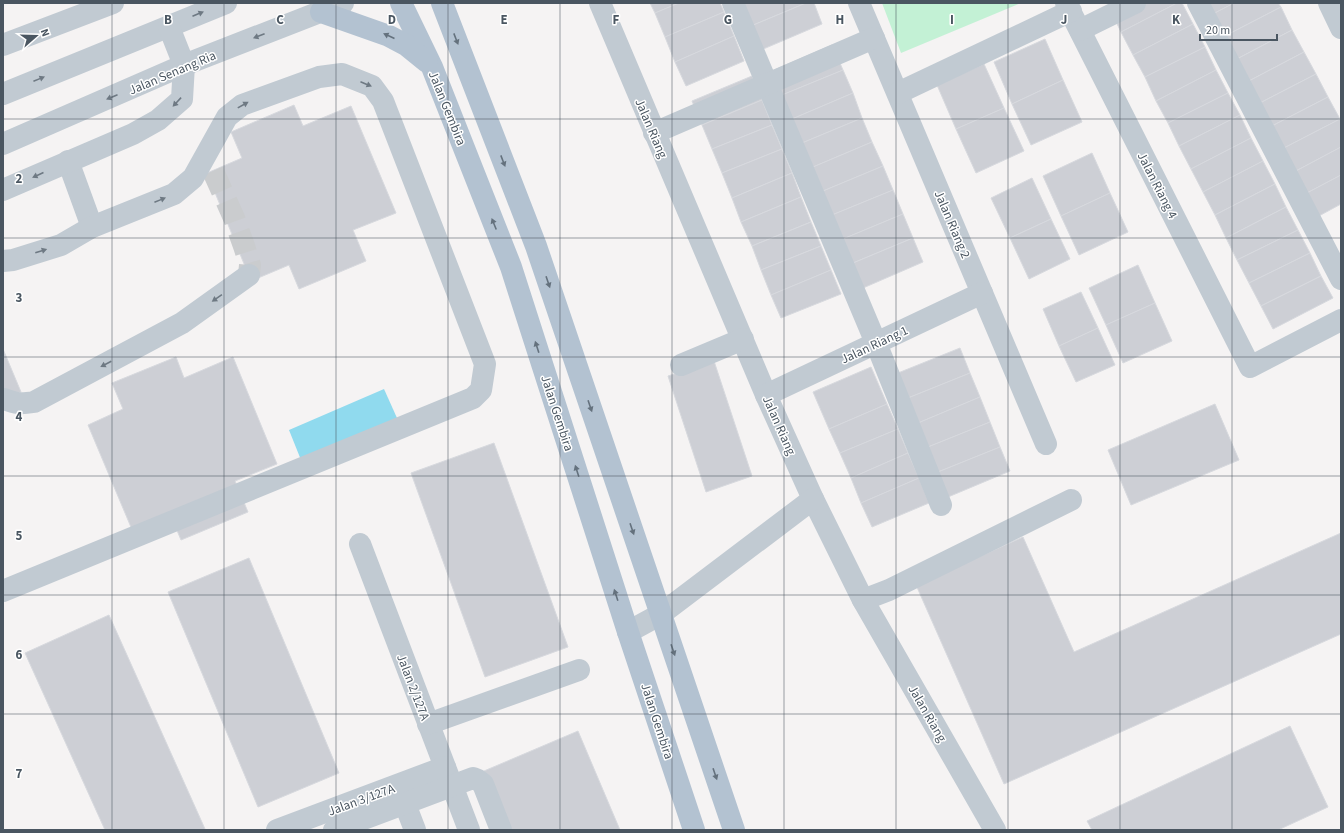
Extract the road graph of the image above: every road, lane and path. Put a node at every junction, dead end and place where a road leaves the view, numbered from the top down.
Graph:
1 (113, 3) edge
2 (226, 3) edge
3 (343, 3) edge
4 (401, 3) edge
5 (442, 3) edge
6 (600, 3) edge
7 (733, 3) edge
8 (859, 3) edge
9 (1135, 3) edge
10 (1198, 3) edge
11 (1328, 3) edge
12 (1068, 7) edge
13 (321, 12) junction
14 (169, 27) junction
15 (1341, 28) edge
16 (1080, 30) junction
17 (874, 38) junction
18 (3, 45) edge
19 (184, 66) junction
20 (432, 67) junction
21 (768, 84) junction
22 (898, 93) junction
23 (3, 94) edge
24 (654, 133) junction
25 (3, 144) edge
26 (68, 162) junction
27 (3, 190) edge
28 (92, 227) junction
29 (1334, 251) edge
30 (3, 261) edge
31 (249, 275) dead end
32 (1341, 280) edge
33 (982, 293) junction
34 (1341, 320) edge
35 (743, 339) junction
36 (876, 343) junction
37 (681, 365) dead end
38 (766, 395) junction
39 (4, 399) dead end
40 (1046, 444) dead end
41 (813, 499) junction
42 (1071, 500) dead end
43 (941, 506) dead end
44 (360, 544) dead end
45 (3, 591) edge
46 (863, 600) junction
47 (661, 614) junction
48 (628, 632) junction
49 (580, 670) dead end
50 (428, 724) junction
51 (449, 777) junction
52 (405, 804) junction
53 (277, 830) edge
54 (334, 830) edge
55 (415, 830) edge
56 (469, 830) edge
57 (501, 830) edge
58 (694, 830) edge
59 (734, 830) edge
60 (995, 830) edge

1 - 18 street
14 -> 2 street
3 - 13 street, Jalan Senang Ria
4 - 20 main road, Jalan Gembira
5 -> 47 main road
6 - 24 street, Jalan Riang
7 - 21 street
8 - 17 street, Jalan Riang 2
9 - 16 street
10 - 29 street
11 - 15 street
12 - 16 street, Jalan Riang 4
12 - 22 street
13 -> 19 street, Jalan Senang Ria
20 -> 13 main road
14 - 19 street
23 -> 14 street
16 - 34 street, Jalan Riang 4
17 - 21 street
17 - 22 street, Jalan Riang 2
19 -> 25 street, Jalan Senang Ria
19 -> 26 street
48 -> 20 main road, Jalan Gembira
21 - 24 street
21 - 36 street
22 - 33 street, Jalan Riang 2
24 - 35 street, Jalan Riang
26 -> 27 street
26 - 28 street
30 -> 28 street
28 -> 45 street
29 - 32 street
31 -> 39 street
33 - 36 street, Jalan Riang 1
33 - 40 street, Jalan Riang 2
35 - 37 street
35 - 38 street, Jalan Riang
36 - 38 street, Jalan Riang 1
36 - 43 street
38 - 41 street, Jalan Riang
41 - 46 street, Jalan Riang
41 - 47 street
42 - 46 street
44 - 50 street, Jalan 2/127A
46 - 60 street, Jalan Riang
47 - 48 street
47 -> 59 main road
48 - 58 main road, Jalan Gembira
49 - 50 street
50 - 51 street, Jalan 2/127A
51 - 52 street
51 - 53 street, Jalan 3/127A
51 - 56 street, Jalan 2/127A
51 - 57 street
52 - 54 street
52 - 55 street

